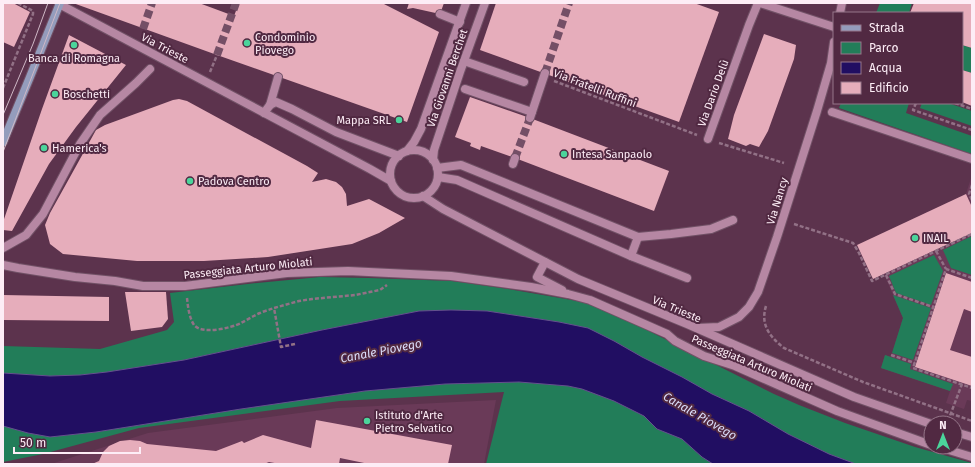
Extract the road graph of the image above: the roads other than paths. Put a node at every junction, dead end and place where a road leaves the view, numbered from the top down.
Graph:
1 (58, 3) edge
2 (466, 3) edge
3 (485, 3) edge
4 (759, 3) edge
5 (440, 14) dead end
6 (460, 22) junction
7 (833, 27) edge
8 (833, 49) edge
9 (464, 61) junction
10 (150, 69) dead end
11 (544, 75) tunnel mouth
12 (278, 77) dead end
13 (524, 82) dead end
14 (465, 89) dead end
15 (270, 105) junction
16 (832, 112) dead end
17 (264, 113) junction
18 (708, 139) road end
19 (3, 142) edge
20 (407, 152) junction
21 (399, 156) junction
22 (972, 159) edge
23 (433, 160) junction
24 (437, 168) junction
25 (438, 177) junction
26 (391, 181) junction
27 (424, 196) junction
28 (733, 220) dead end
29 (638, 237) junction
30 (3, 248) edge
31 (631, 256) junction
32 (545, 262) junction
33 (3, 264) edge
34 (687, 278) dead end
35 (568, 294) junction
36 (696, 328) junction
37 (923, 421) edge
38 (923, 441) edge

1 - 17 street, Via Trieste
1 - 19 street
2 - 6 street, Via Giovanni Berchet
3 - 9 street, Via Giovanni Berchet
4 - 7 street
4 - 18 street, Via Dario Delù
5 - 6 street
6 - 20 street, Via Giovanni Berchet
8 - 36 street, Via Nancy
9 - 13 street
9 - 23 street, Via Giovanni Berchet
10 - 30 street
11 - 14 street
12 - 15 street
15 - 17 street
15 - 21 street
16 - 22 street
17 - 26 street, Via Trieste
20 - 21 street
20 - 23 street
21 - 26 street
23 - 24 street
24 - 25 street
24 - 29 street
25 - 27 street
25 - 31 street
26 - 27 street, Via Trieste
27 - 32 street, Via Trieste
28 - 29 street
29 - 31 street
31 - 34 street
32 - 35 street, Passeggiata Arturo Miolati
32 - 36 street, Via Trieste
33 - 35 street, Passeggiata Arturo Miolati
35 - 38 street, Passeggiata Arturo Miolati
36 - 37 street, Via Trieste

